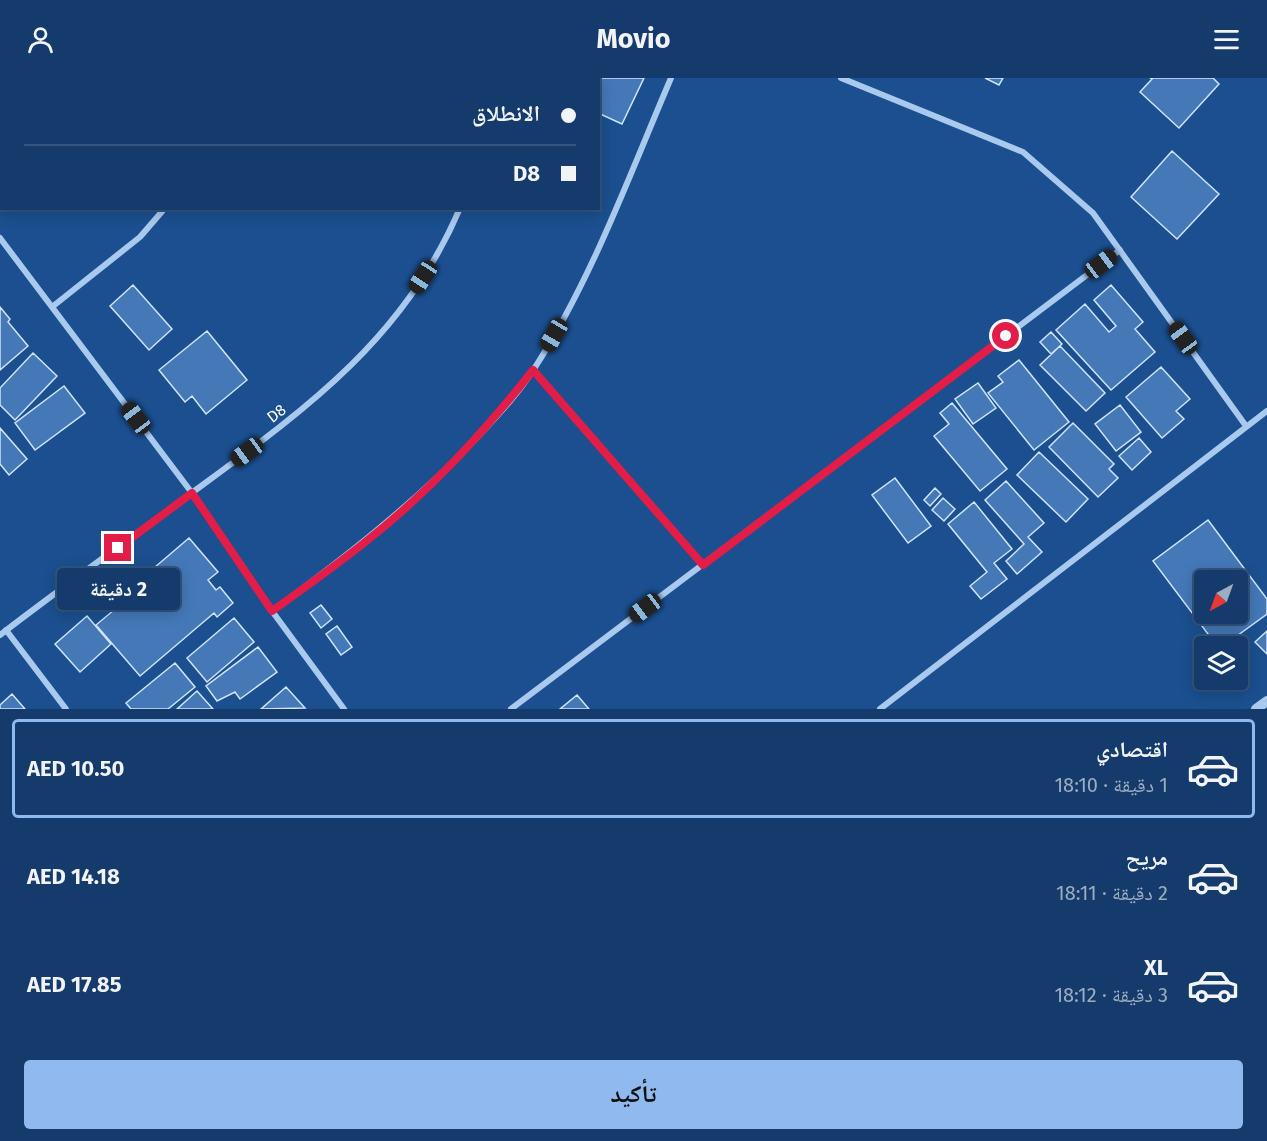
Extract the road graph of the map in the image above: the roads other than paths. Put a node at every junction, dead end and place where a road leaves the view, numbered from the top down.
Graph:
1 (671, 78) edge
2 (841, 78) edge
3 (163, 210) edge
4 (459, 210) edge
5 (0, 238) edge
6 (1120, 250) junction
7 (52, 307) junction
8 (533, 370) junction
9 (1267, 411) edge
10 (1246, 426) junction
11 (192, 493) junction
12 (703, 565) junction
13 (272, 611) junction
14 (3, 632) edge
15 (1267, 700) edge
16 (66, 709) edge
17 (344, 709) edge
18 (512, 709) edge
19 (880, 709) edge
20 (1256, 709) edge

1 - 8 street
2 - 6 street
3 - 7 street
4 - 11 street, D8
5 - 7 street
6 - 10 street
6 - 12 street
7 - 11 street
8 - 12 street
8 - 13 street
9 - 10 street
10 - 19 street
11 - 13 street
11 - 14 street, D8
12 - 18 street
13 - 17 street
14 - 16 street
15 - 20 street

